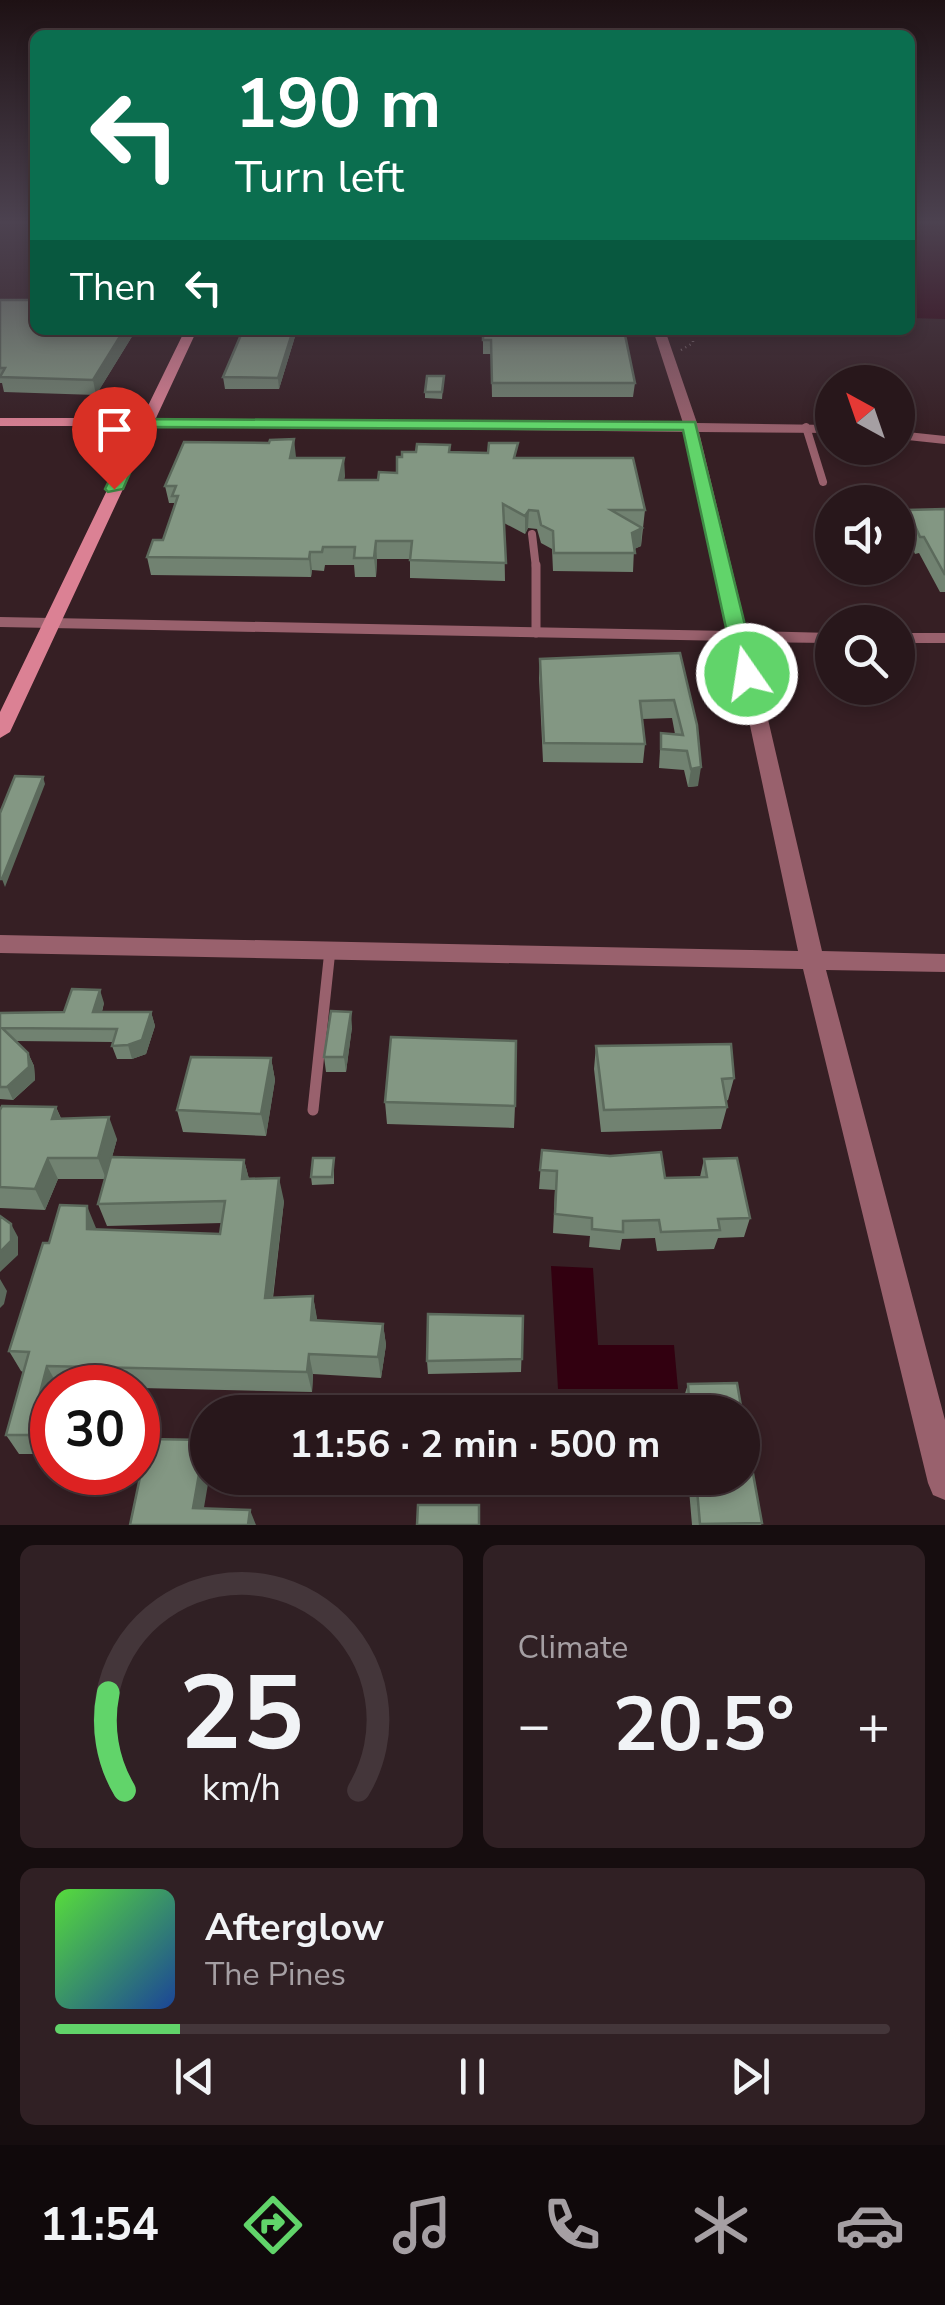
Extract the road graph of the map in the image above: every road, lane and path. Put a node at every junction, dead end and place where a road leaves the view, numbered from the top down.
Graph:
1 (189, 335) edge
2 (661, 335) edge
3 (693, 335) edge
4 (667, 354) junction
5 (0, 422) edge
6 (144, 422) junction
7 (690, 426) junction
8 (806, 427) junction
9 (815, 428) edge
10 (915, 437) edge
11 (945, 440) edge
12 (823, 482) dead end
13 (532, 534) dead end
14 (0, 622) edge
15 (53, 622) junction
16 (536, 633) junction
17 (739, 638) junction
18 (815, 638) edge
19 (915, 638) edge
20 (945, 638) edge
21 (0, 732) edge
22 (0, 944) edge
23 (330, 949) junction
24 (812, 960) junction
25 (945, 963) edge
26 (313, 1110) dead end
27 (945, 1483) edge

1 - 6 street
2 - 4 street
3 - 4 path
4 - 7 street
5 - 6 street
6 - 7 street
6 - 15 street
7 - 8 street
7 - 17 street
8 - 9 street
8 - 12 lane
10 - 11 street
13 - 16 lane
14 - 15 street
15 - 16 street
15 - 21 street
16 - 17 street
17 - 18 street
17 - 24 street
19 - 20 street
22 - 23 street
23 - 24 street
23 - 26 lane
24 - 25 street
24 - 27 street

